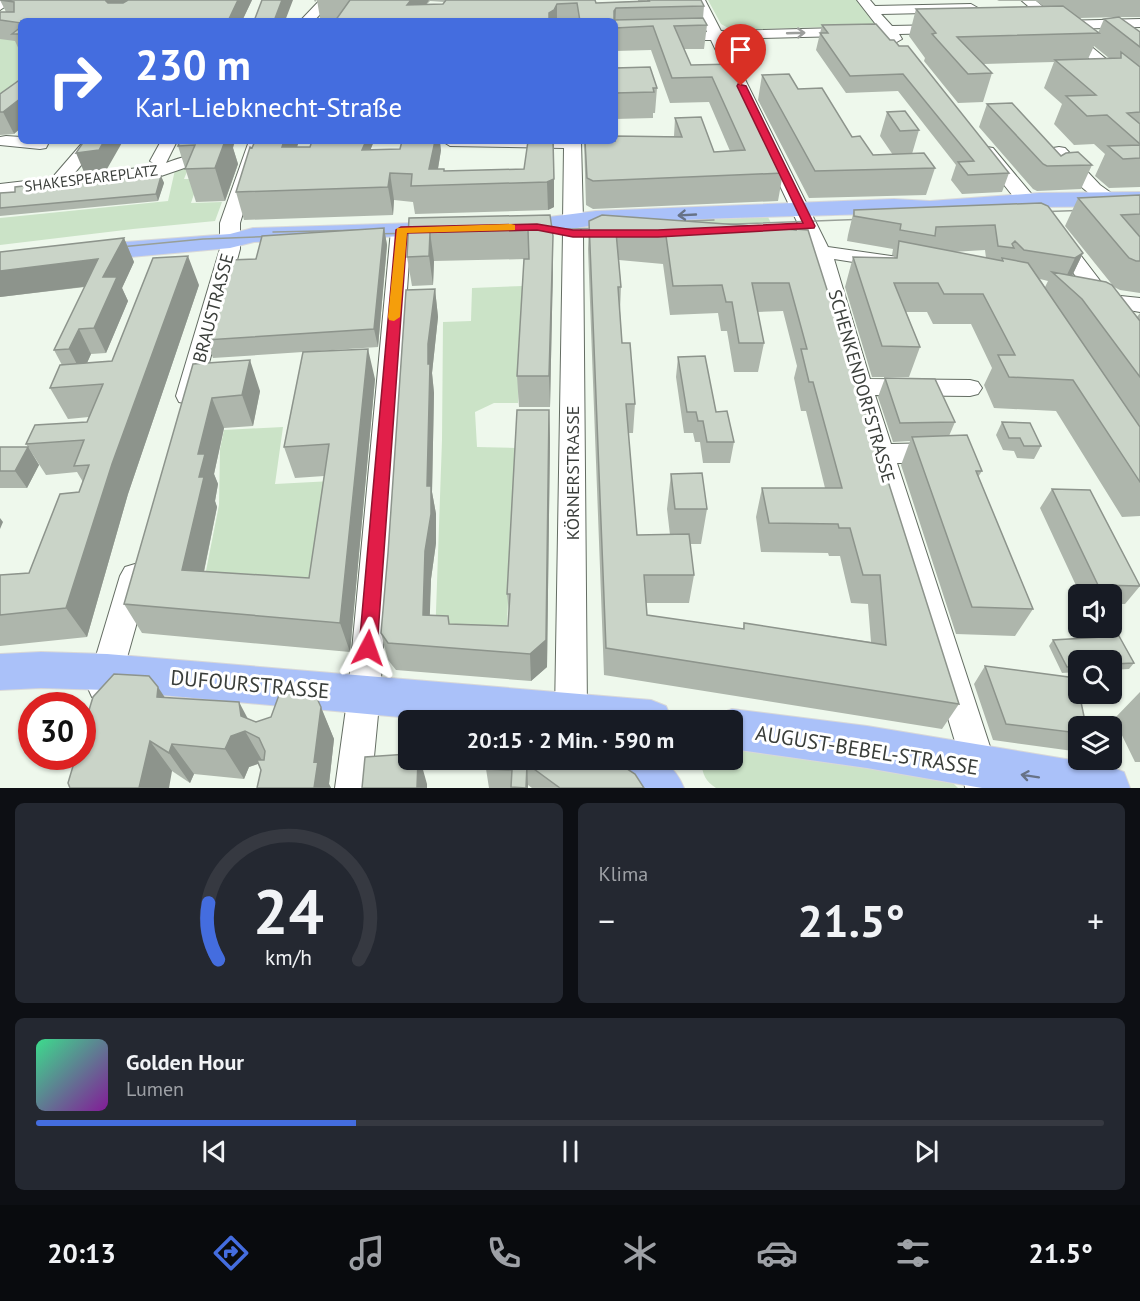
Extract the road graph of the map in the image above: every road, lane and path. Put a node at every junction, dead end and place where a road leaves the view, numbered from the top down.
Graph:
1 (9, 0) edge
2 (327, 0) edge
3 (699, 0) edge
4 (1031, 3) edge
5 (867, 5) edge
6 (0, 6) edge
7 (1012, 7) edge
8 (989, 8) edge
9 (310, 18) edge
10 (1140, 23) edge
11 (1057, 25) junction
12 (1040, 26) edge
13 (960, 28) edge
14 (888, 30) junction
15 (717, 35) junction
16 (683, 36) edge
17 (903, 49) edge
18 (1140, 95) edge
19 (6, 141) dead end
20 (18, 142) edge
21 (980, 143) edge
22 (90, 144) edge
23 (168, 144) edge
24 (573, 144) edge
25 (254, 149) edge
26 (1059, 152) edge
27 (159, 161) dead end
28 (58, 182) junction
29 (0, 189) edge
30 (1140, 199) edge
31 (1112, 200) junction
32 (1027, 201) junction
33 (1140, 210) edge
34 (806, 218) junction
35 (1047, 225) edge
36 (401, 230) junction
37 (573, 230) junction
38 (238, 235) junction
39 (787, 249) edge
40 (63, 251) edge
41 (822, 252) junction
42 (914, 266) edge
43 (1073, 295) edge
44 (1105, 300) junction
45 (1140, 305) edge
46 (1140, 347) edge
47 (860, 387) junction
48 (970, 388) dead end
49 (182, 418) edge
50 (949, 453) edge
51 (881, 454) junction
52 (141, 558) edge
53 (0, 672) edge
54 (107, 672) junction
55 (364, 694) junction
56 (96, 709) edge
57 (518, 710) edge
58 (576, 710) edge
59 (743, 730) edge
60 (641, 770) edge
61 (658, 770) edge
62 (981, 778) edge
63 (353, 788) edge
64 (664, 788) edge
65 (1108, 788) edge

1 - 6 street
2 - 9 street
3 - 15 street, SCHENKENDORFSTRASSE
4 - 7 street
4 - 11 street
5 - 8 street
5 - 14 street
10 - 11 street
11 - 12 street
11 - 18 street
13 - 14 street
15 -> 14 street
14 - 17 street
15 - 16 street
15 - 34 street, SCHENKENDORFSTRASSE
19 - 20 street
21 - 32 street
22 - 28 street
23 - 27 street, SHAKESPEAREPLATZ
24 - 37 street, KÖRNERSTRASSE
25 - 28 street, SHAKESPEAREPLATZ
25 - 38 street, BRAUSTRASSE
26 - 31 street
28 - 29 street, SHAKESPEAREPLATZ
30 - 31 main road
31 - 32 main road
32 - 34 main road
33 - 34 main road
34 - 37 main road
34 - 41 street, SCHENKENDORFSTRASSE
35 - 44 street
36 - 37 main road
36 - 38 main road
36 - 55 street
37 - 58 street, KÖRNERSTRASSE
38 - 40 main road
38 - 49 street, BRAUSTRASSE
39 - 41 street
41 - 42 street
41 - 47 street, SCHENKENDORFSTRASSE
43 - 44 street
44 - 45 street
44 - 46 street
47 - 48 street
47 - 51 street, SCHENKENDORFSTRASSE
50 - 51 street
51 - 62 street, SCHENKENDORFSTRASSE
52 - 54 street
53 - 54 main road, DUFOURSTRASSE
54 - 55 main road, DUFOURSTRASSE
54 - 56 street
55 - 57 main road, DUFOURSTRASSE
55 - 63 street
59 - 62 main road, AUGUST-BEBEL-STRASSE
60 - 64 main road
61 - 64 street
65 -> 62 main road, AUGUST-BEBEL-STRASSE

